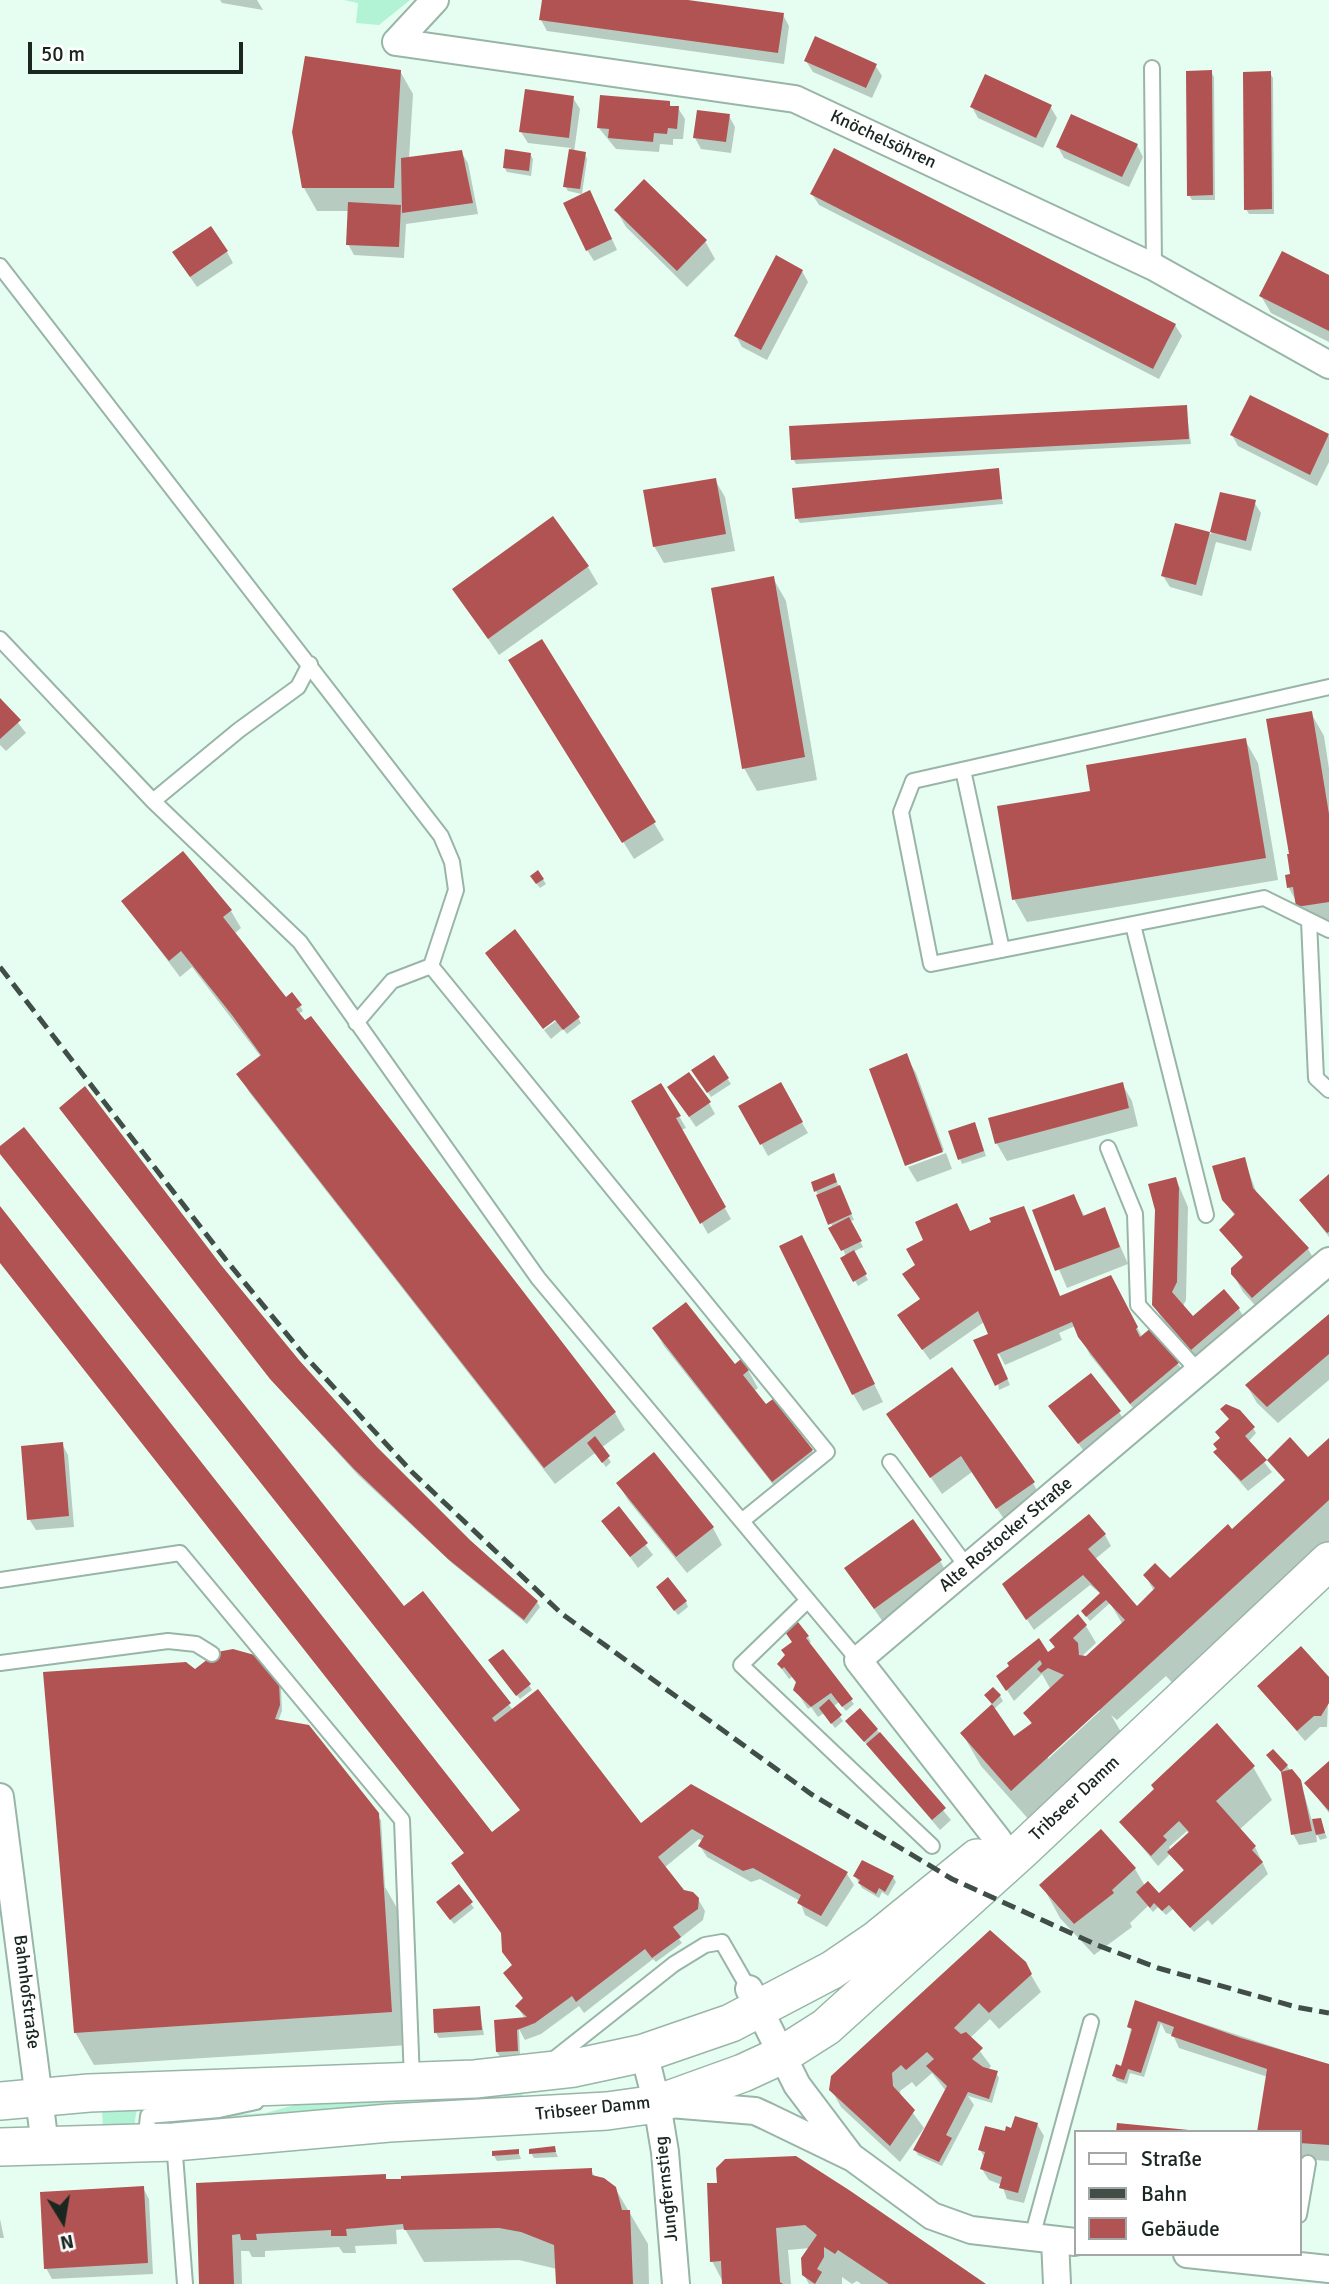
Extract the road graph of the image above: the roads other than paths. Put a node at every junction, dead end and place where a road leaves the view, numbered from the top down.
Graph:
1 (435, 0) edge
2 (1152, 68) dead end
3 (0, 266) edge
4 (1154, 267) junction
5 (1329, 365) edge
6 (0, 639) edge
7 (310, 664) junction
8 (1329, 687) edge
9 (963, 770) junction
10 (153, 801) junction
11 (1309, 920) junction
12 (1133, 925) junction
13 (1329, 930) edge
14 (1002, 950) junction
15 (431, 966) junction
16 (356, 1023) junction
17 (1329, 1090) edge
18 (1108, 1148) dead end
19 (1206, 1215) dead end
20 (1329, 1261) edge
21 (1200, 1373) junction
22 (890, 1462) dead end
23 (743, 1520) junction
24 (1329, 1560) edge
25 (967, 1567) junction
26 (0, 1580) edge
27 (808, 1600) junction
28 (212, 1654) dead end
29 (858, 1660) junction
30 (0, 1663) edge
31 (1141, 1737) junction
32 (0, 1797) edge
33 (999, 1841) junction
34 (932, 1846) dead end
35 (3, 1847) edge
36 (754, 1999) junction
37 (1091, 2022) dead end
38 (644, 2053) junction
39 (782, 2055) junction
40 (537, 2073) junction
41 (412, 2082) junction
42 (325, 2085) junction
43 (38, 2095) junction
44 (0, 2101) edge
45 (657, 2104) junction
46 (174, 2142) junction
47 (45, 2146) junction
48 (0, 2147) edge
49 (853, 2158) junction
50 (1308, 2163) dead end
51 (1301, 2203) edge
52 (1054, 2240) edge
53 (1222, 2256) edge
54 (1292, 2260) edge
55 (1329, 2269) edge
56 (185, 2284) edge
57 (676, 2284) edge
58 (1057, 2284) edge

1 - 4 street, Knöchelsöhren
2 - 4 lane
3 - 7 lane
4 - 5 street, Knöchelsöhren
6 - 10 lane
7 - 10 lane
7 - 15 lane
8 - 9 lane
9 - 14 lane
9 - 14 lane
10 - 16 lane
11 - 12 lane
11 - 13 lane
11 - 17 lane
12 - 14 lane
12 - 19 lane
15 - 16 lane
15 - 23 lane
16 - 23 lane
18 - 21 lane
20 - 21 street, Alte Rostocker Straße
21 - 25 street, Alte Rostocker Straße
22 - 25 lane
23 - 27 lane
24 - 31 main road, Tribseer Damm
25 - 29 street, Alte Rostocker Straße
26 - 41 lane
27 - 29 lane
27 - 34 lane
28 - 30 lane
29 - 33 street
31 - 33 main road, Tribseer Damm
31 - 39 main road, Tribseer Damm
32 - 35 street, Bahnhofstraße
33 - 36 main road, Tribseer Damm
35 - 43 street, Bahnhofstraße
36 - 38 main road, Tribseer Damm
36 - 39 street
36 - 40 lane
37 - 52 lane
38 - 40 main road, Tribseer Damm
38 - 45 street, Jungfernstieg
39 - 45 main road, Tribseer Damm
39 - 49 street
40 - 41 main road, Tribseer Damm
41 - 42 main road, Tribseer Damm
42 - 43 main road, Tribseer Damm
42 - 46 lane
43 - 44 main road, Tribseer Damm
43 - 47 street, Bahnhofstraße
45 - 46 main road, Tribseer Damm
45 - 49 street
45 - 57 street, Jungfernstieg
46 - 47 main road, Tribseer Damm
46 - 56 lane
47 - 48 main road, Tribseer Damm
49 - 52 street
50 - 51 lane
52 - 58 street
53 - 54 street
54 - 55 street

